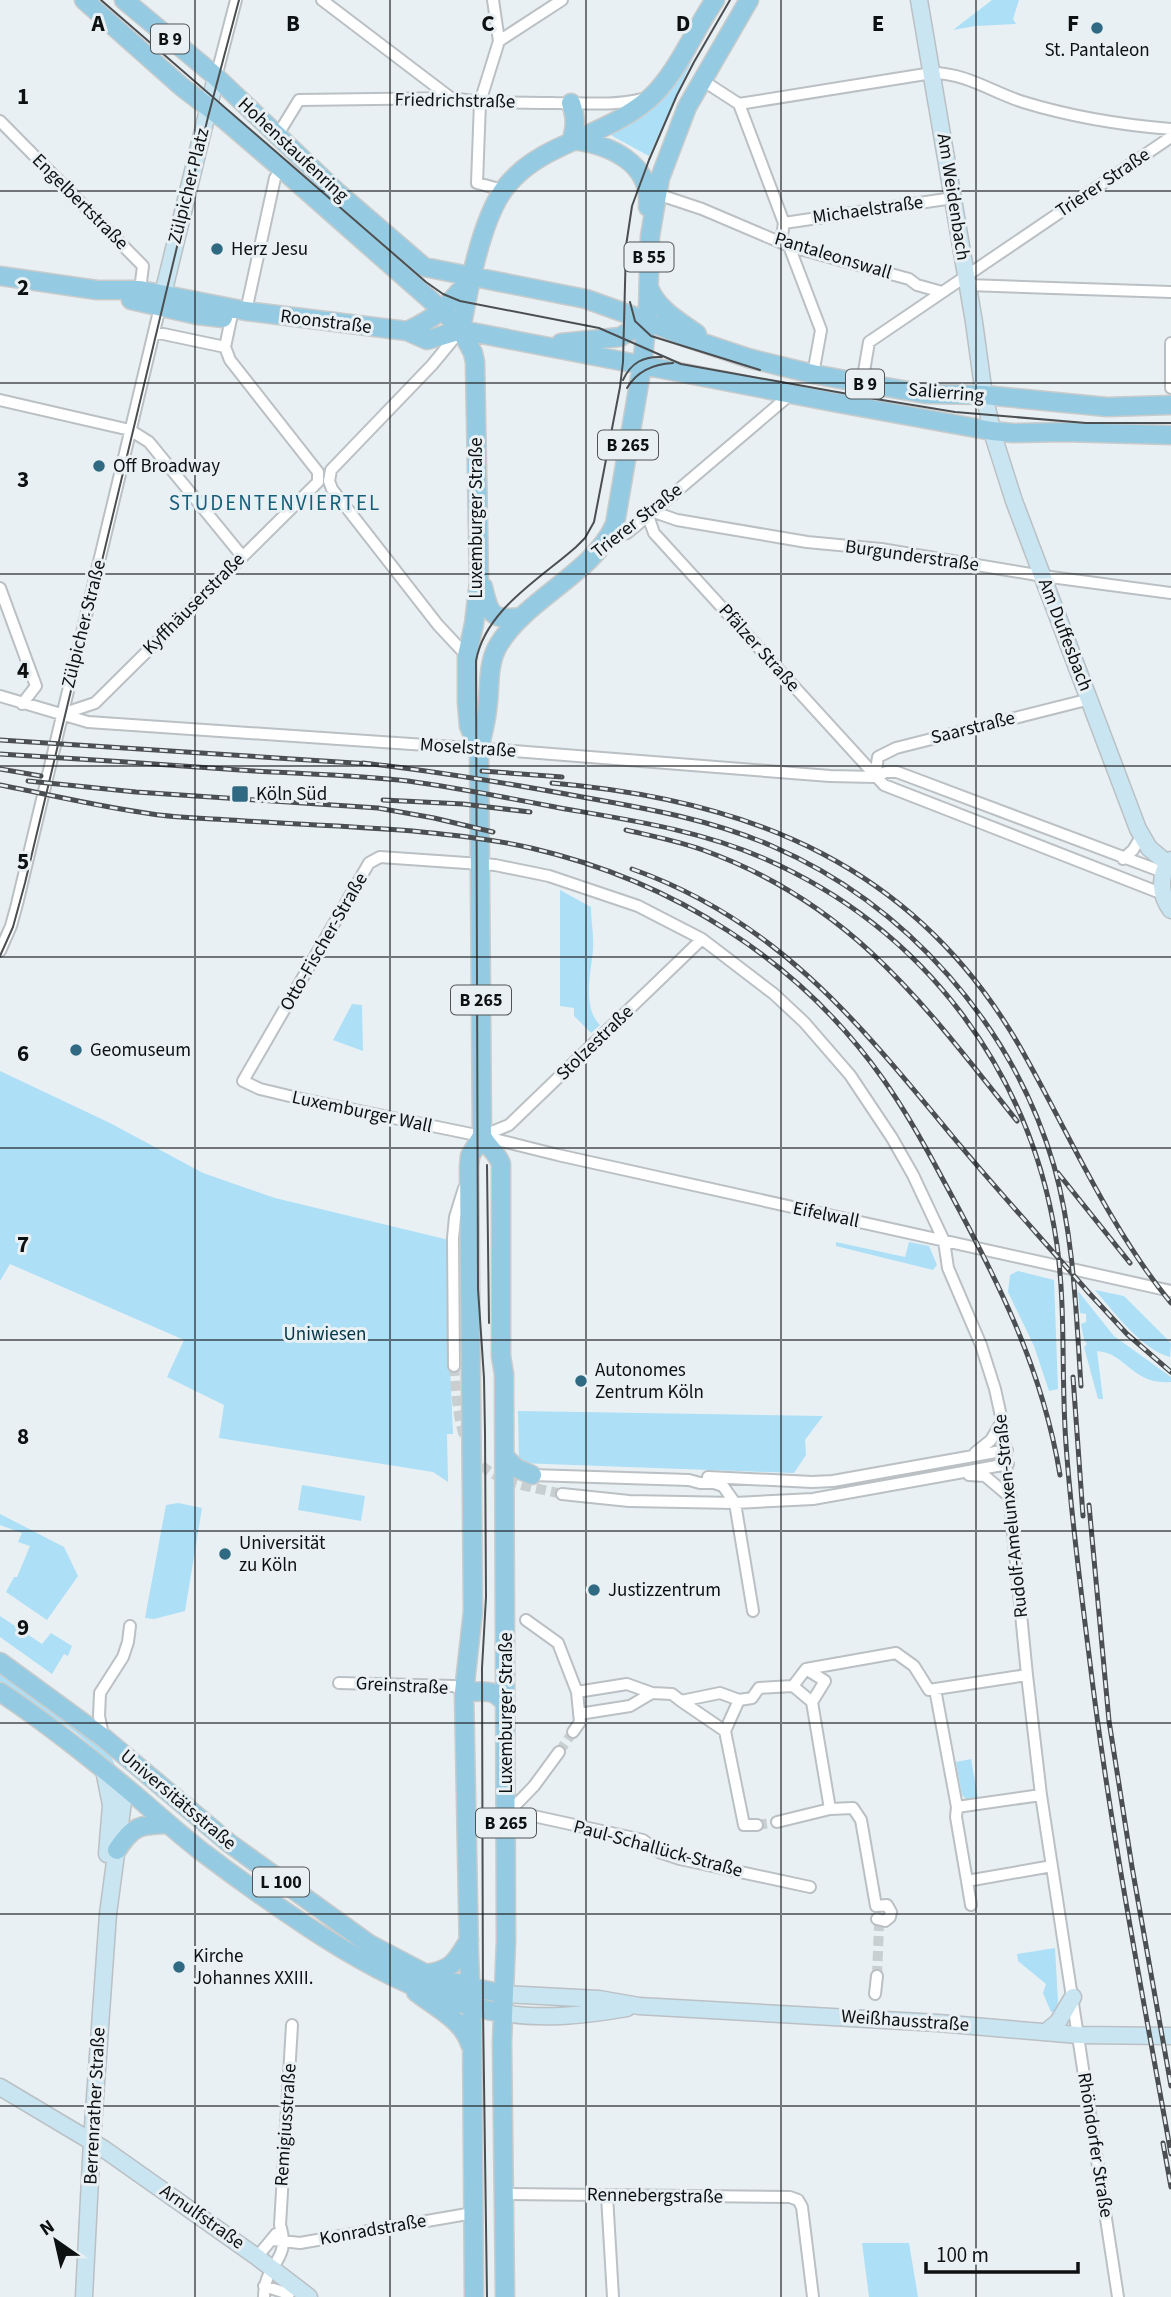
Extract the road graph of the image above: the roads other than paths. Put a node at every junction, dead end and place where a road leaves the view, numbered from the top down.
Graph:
1 (84, 0) edge
2 (124, 0) edge
3 (236, 0) edge
4 (322, 0) edge
5 (493, 0) edge
6 (562, 0) edge
7 (715, 0) edge
8 (749, 0) edge
9 (919, 0) edge
10 (499, 41) junction
11 (932, 73) junction
12 (215, 77) junction
13 (702, 80) junction
14 (652, 97) junction
15 (451, 98) junction
16 (480, 102) junction
17 (571, 103) junction
18 (739, 104) junction
19 (208, 108) junction
20 (0, 121) edge
21 (1171, 128) edge
22 (277, 136) junction
23 (1171, 137) edge
24 (573, 141) junction
25 (282, 169) junction
26 (503, 190) junction
27 (657, 194) junction
28 (953, 198) junction
29 (784, 223) junction
30 (650, 236) junction
31 (785, 244) junction
32 (0, 276) edge
33 (472, 277) junction
34 (967, 280) junction
35 (649, 288) junction
36 (97, 290) junction
37 (140, 290) junction
38 (942, 292) junction
39 (1171, 292) edge
40 (161, 301) junction
41 (609, 307) junction
42 (443, 311) junction
43 (238, 315) junction
44 (647, 321) junction
45 (461, 330) junction
46 (407, 331) junction
47 (154, 332) junction
48 (610, 339) junction
49 (1171, 343) edge
50 (541, 344) junction
51 (225, 347) junction
52 (717, 348) junction
53 (642, 366) junction
54 (813, 374) junction
55 (862, 383) junction
56 (1171, 388) edge
57 (791, 394) junction
58 (984, 395) junction
59 (0, 400) edge
60 (1171, 405) edge
61 (130, 430) junction
62 (992, 431) junction
63 (1171, 435) edge
64 (651, 514) junction
65 (609, 539) junction
66 (242, 556) junction
67 (1042, 576) junction
68 (479, 582) junction
69 (0, 588) edge
70 (1171, 593) edge
71 (521, 617) junction
72 (467, 656) junction
73 (493, 656) joint
74 (0, 696) edge
75 (1090, 699) junction
76 (22, 704) junction
77 (62, 714) junction
78 (479, 749) junction
79 (875, 777) junction
80 (1142, 835) junction
81 (1124, 859) junction
82 (479, 864) junction
83 (1167, 865) edge
84 (1163, 894) junction
85 (1171, 910) edge
86 (702, 939) junction
87 (1, 945) edge
88 (243, 1081) joint
89 (482, 1136) junction
90 (469, 1175) junction
91 (944, 1241) junction
92 (1171, 1291) edge
93 (454, 1366) tunnel mouth
94 (1002, 1421) junction
95 (1007, 1450) junction
96 (505, 1457) junction
97 (962, 1457) junction
98 (1008, 1464) junction
99 (873, 1473) junction
100 (960, 1473) junction
101 (531, 1475) junction
102 (690, 1480) junction
103 (833, 1481) junction
104 (723, 1486) junction
105 (869, 1490) junction
106 (505, 1493) junction
107 (562, 1494) tunnel mouth
108 (835, 1496) junction
109 (1011, 1498) junction
110 (776, 1500) junction
111 (735, 1503) junction
112 (753, 1611) dead end
113 (526, 1620) dead end
114 (130, 1626) dead end
115 (0, 1662) edge
116 (806, 1669) junction
117 (1027, 1675) junction
118 (339, 1683) dead end
119 (793, 1686) junction
120 (932, 1689) junction
121 (0, 1692) edge
122 (464, 1692) junction
123 (577, 1692) junction
124 (652, 1693) junction
125 (739, 1700) junction
126 (681, 1701) junction
127 (812, 1702) junction
128 (506, 1705) junction
129 (579, 1714) junction
130 (725, 1731) junction
131 (573, 1732) tunnel mouth
132 (104, 1738) junction
133 (559, 1752) tunnel mouth
134 (126, 1756) junction
135 (104, 1770) junction
136 (125, 1787) junction
137 (1041, 1795) junction
138 (957, 1807) junction
139 (830, 1809) junction
140 (506, 1815) junction
141 (777, 1822) tunnel mouth
142 (168, 1824) junction
143 (757, 1825) dead end
144 (229, 1843) junction
145 (117, 1850) junction
146 (210, 1857) junction
147 (1052, 1866) junction
148 (967, 1881) junction
149 (810, 1887) dead end
150 (971, 1905) dead end
151 (108, 1914) junction
152 (878, 1919) tunnel mouth
153 (469, 1940) junction
154 (426, 1974) junction
155 (877, 1976) tunnel mouth
156 (396, 1978) junction
157 (470, 1987) junction
158 (513, 1994) junction
159 (875, 1994) dead end
160 (1073, 1997) junction
161 (639, 2006) junction
162 (471, 2007) junction
163 (513, 2014) junction
164 (292, 2025) dead end
165 (1046, 2032) junction
166 (1078, 2035) junction
167 (1171, 2036) edge
168 (472, 2049) junction
169 (0, 2087) edge
170 (95, 2106) junction
171 (66, 2124) junction
172 (92, 2140) junction
173 (504, 2194) junction
174 (607, 2196) junction
175 (473, 2213) junction
176 (279, 2240) junction
177 (257, 2257) junction
178 (272, 2268) junction
179 (291, 2292) edge
180 (261, 2293) edge
181 (84, 2297) edge
182 (309, 2297) edge
183 (474, 2297) edge
184 (505, 2297) edge
185 (613, 2297) edge
186 (813, 2297) edge
187 (1118, 2297) edge

1 - 19 main road, Hohenstaufenring / B 9
2 - 12 main road, Hohenstaufenring / B 9
3 - 12 street
4 - 15 street
5 - 10 street
6 - 10 street
7 - 14 main road
8 - 13 main road, B 55
9 - 11 street, Am Weidenbach
10 - 16 street
11 - 18 street
11 - 21 street
11 - 28 street, Am Weidenbach
12 - 19 street, Zülpicher Platz
12 - 22 main road, Hohenstaufenring / B 9
13 - 18 street
13 - 27 main road, B 55
14 - 17 street, Friedrichstraße
14 - 24 main road
15 - 16 street, Friedrichstraße
15 - 22 street, Friedrichstraße
16 - 17 street, Friedrichstraße
16 - 26 street
17 - 24 main road
18 - 29 street
19 - 25 main road, Hohenstaufenring / B 9
19 - 40 street, Zülpicher Platz
20 - 37 street, Engelbertstraße
22 - 33 main road, Hohenstaufenring / B 9
23 - 34 street, Trierer Straße
24 - 26 main road
24 - 30 main road
25 - 42 main road, Hohenstaufenring / B 9
25 - 43 street
26 - 33 main road
27 - 30 main road, B 55
27 - 31 street, Pantaleonswall
28 - 29 street, Michaelstraße
28 - 34 street, Am Weidenbach
29 - 31 street
30 - 35 main road, B 55
31 - 38 street, Pantaleonswall
31 - 54 street
32 - 36 main road, Roonstraße
33 - 41 main road, B 9
33 - 42 main road
33 - 45 main road
34 - 38 street
34 - 39 street
34 - 58 street, Am Weidenbach
35 - 44 main road, B 55
35 - 52 main road, B 55
36 - 37 main road, Roonstraße
36 - 40 main road, Roonstraße
37 - 40 main road, Roonstraße
38 - 55 street
40 - 43 main road, Roonstraße
40 - 47 street, Zülpicher Straße
41 - 44 main road, B 9
41 - 48 main road
42 - 45 main road, B 9
42 - 46 main road
43 - 46 main road, Roonstraße
43 - 51 street
44 - 48 main road
44 - 52 main road, Salierring / B 9
44 - 53 main road
45 - 46 main road, Roonstraße
45 - 50 main road, B 9
45 - 68 main road, Luxemburger Straße / B 265
45 - 72 street
47 - 51 street
47 - 61 street, Zülpicher Straße
48 - 50 main road, B 9
49 - 56 street
50 - 53 main road, B 9
51 - 66 street, Kyffhäuserstraße
52 - 54 main road, Salierring / B 9
53 - 57 main road, Salierring / B 9
53 - 65 main road, B 265
54 - 55 main road, Salierring / B 9
55 - 58 main road, Salierring / B 9
57 - 62 main road, Salierring / B 9
57 - 64 street, Trierer Straße
58 - 60 main road, Salierring / B 9
58 - 62 street, Am Duffesbach
59 - 61 street
61 - 66 street
61 - 77 street, Zülpicher Straße
62 - 63 main road, Salierring / B 9
62 - 67 street, Am Duffesbach
64 - 65 street, Trierer Straße
64 - 67 street, Burgunderstraße
64 - 79 street, Pfälzer Straße
65 - 71 main road, Trierer Straße / B 265
66 - 77 street, Kyffhäuserstraße
67 - 70 street, Burgunderstraße
67 - 75 street, Am Duffesbach
68 - 71 main road
68 - 72 main road, Luxemburger Straße / B 265
69 - 76 street
71 - 73 main road, Trierer Straße / B 265
72 - 78 main road, Luxemburger Straße / B 265
73 - 78 main road, Luxemburger Straße / B 265
74 - 76 street, Moselstraße
75 - 79 street, Saarstraße
75 - 80 street, Am Duffesbach
76 - 77 street, Moselstraße
77 - 78 street, Moselstraße
77 - 87 street, Zülpicher Straße
78 - 79 street, Moselstraße
78 - 82 main road, Luxemburger Straße / B 265
79 - 81 street
79 - 84 street, Pfälzer Straße
80 - 81 street
80 - 83 street, Am Duffesbach
81 - 83 street
82 - 86 street, Rudolf-Amelunxen-Straße
82 - 88 street, Otto-Fischer-Straße
82 - 89 main road, Luxemburger Straße / B 265
83 - 84 street
84 - 85 street
86 - 89 street, Stolzestraße
86 - 91 street, Rudolf-Amelunxen-Straße
88 - 89 street, Luxemburger Wall
89 - 90 main road, Luxemburger Straße / B 265
89 - 91 street, Eifelwall
89 - 96 main road, Luxemburger Straße / B 265
90 - 93 street
90 - 122 main road, Luxemburger Straße / B 265
91 - 92 street, Eifelwall
91 - 94 street, Rudolf-Amelunxen-Straße
94 - 95 street, Rudolf-Amelunxen-Straße
94 - 97 street
95 - 97 street
95 - 98 street, Rudolf-Amelunxen-Straße
96 - 101 main road
96 - 106 main road, Luxemburger Straße / B 265
97 - 99 street
98 - 100 street
98 - 109 street, Rudolf-Amelunxen-Straße
99 - 103 street
99 - 105 street
100 - 105 street
100 - 109 street
101 - 102 street
101 - 106 main road
102 - 103 street
102 - 104 street
103 - 108 street
104 - 110 street
104 - 111 street
105 - 108 street
106 - 128 main road, Luxemburger Straße / B 265
107 - 111 street
108 - 110 street
109 - 117 street, Rudolf-Amelunxen-Straße
110 - 111 street
111 - 112 street
113 - 123 street
114 - 132 street
115 - 132 main road, Universitätsstraße / L 100
116 - 119 street
116 - 120 street
116 - 127 street
117 - 120 street
117 - 137 street, Rudolf-Amelunxen-Straße
118 - 122 street, Greinstraße
119 - 125 street
119 - 127 street
120 - 138 street
121 - 135 main road, Universitätsstraße / L 100
122 - 128 main road
122 - 153 main road, Luxemburger Straße / B 265
123 - 124 street
123 - 129 street
124 - 126 street
124 - 129 street
125 - 126 street
125 - 130 street
126 - 130 street
127 - 139 street
128 - 140 main road, Luxemburger Straße / B 265
129 - 131 street
130 - 143 street
132 - 134 main road, Universitätsstraße / L 100
133 - 140 street
134 - 136 main road
134 - 144 main road, Universitätsstraße / L 100
135 - 136 main road, Universitätsstraße / L 100
135 - 151 street, Berrenrather Straße
136 - 142 main road, Universitätsstraße / L 100
136 - 145 street, Berrenrather Straße
137 - 138 street
137 - 147 street, Rudolf-Amelunxen-Straße
138 - 148 street
139 - 141 street
139 - 152 street
140 - 149 street, Paul-Schallück-Straße
140 - 158 main road, Luxemburger Straße / B 265
142 - 145 main road
142 - 146 main road, Universitätsstraße / L 100
144 - 146 main road
144 - 154 main road, Universitätsstraße / L 100
145 - 151 street, Berrenrather Straße
146 - 156 main road, Universitätsstraße / L 100
147 - 148 street
147 - 160 street, Rudolf-Amelunxen-Straße
148 - 150 street
151 - 170 street, Berrenrather Straße
153 - 154 main road
153 - 157 main road, Luxemburger Straße / B 265
154 - 157 main road, Universitätsstraße / L 100
155 - 159 street
156 - 162 main road, Universitätsstraße / L 100
156 - 168 main road, L 100
157 - 158 main road, Weißhausstraße / L 100
157 - 162 main road, Luxemburger Straße / B 265
158 - 161 street, Weißhausstraße
158 - 162 main road
158 - 163 main road, Luxemburger Straße / B 265
160 - 165 street
160 - 166 street, Rudolf-Amelunxen-Straße
161 - 163 street, Weißhausstraße
161 - 165 street, Weißhausstraße
162 - 163 main road, Weißhausstraße / L 100
162 - 168 main road, Luxemburger Straße / B 265
163 - 173 main road, Luxemburger Straße / B 265
164 - 176 street, Remigiusstraße
165 - 166 street, Weißhausstraße
166 - 167 street, Weißhausstraße
166 - 187 street, Rhöndorfer Straße
168 - 175 main road, Luxemburger Straße / B 265
169 - 171 street, Arnulfstraße
170 - 171 street
170 - 172 street, Berrenrather Straße
171 - 172 street, Arnulfstraße
172 - 177 street, Arnulfstraße
172 - 181 street, Berrenrather Straße
173 - 174 street, Rennebergstraße
173 - 184 main road, Luxemburger Straße / B 265
174 - 185 street
174 - 186 street, Rennebergstraße
175 - 176 street, Konradstraße
175 - 183 main road, Luxemburger Straße / B 265
176 - 177 street
176 - 178 street
177 - 178 street, Arnulfstraße
178 - 179 street, Arnulfstraße
178 - 180 street
179 - 180 street
179 - 182 street, Arnulfstraße

